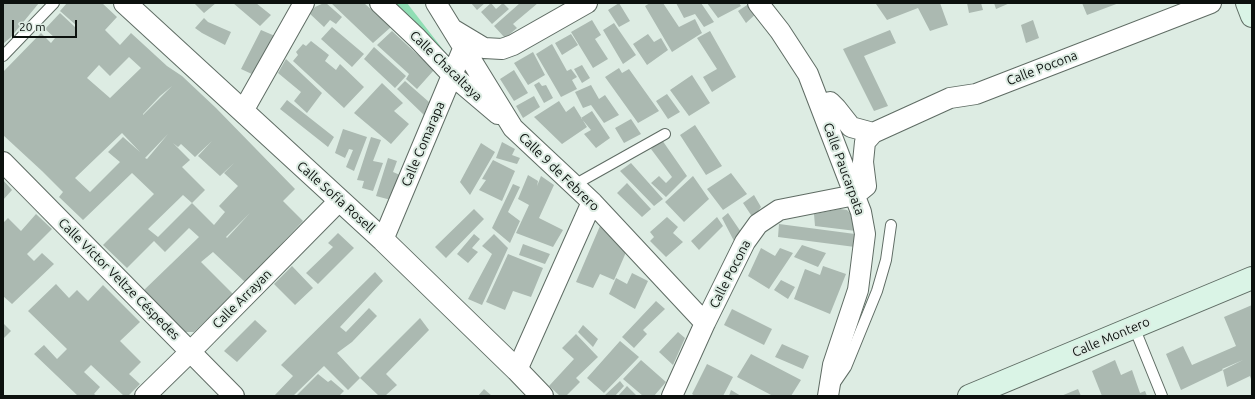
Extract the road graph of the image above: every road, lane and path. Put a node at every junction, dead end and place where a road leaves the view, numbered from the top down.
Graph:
1 (54, 3) edge
2 (125, 3) edge
3 (304, 3) edge
4 (380, 3) edge
5 (436, 3) edge
6 (587, 3) edge
7 (1211, 3) edge
8 (1247, 3) edge
9 (766, 7) edge
10 (1252, 16) edge
11 (452, 28) junction
12 (463, 48) junction
13 (3, 56) edge
14 (452, 75) junction
15 (820, 105) junction
16 (243, 111) junction
17 (513, 128) junction
18 (873, 133) junction
19 (665, 134) dead end
20 (3, 162) edge
21 (574, 185) junction
22 (855, 195) junction
23 (339, 201) junction
24 (592, 202) junction
25 (891, 225) dead end
26 (383, 240) junction
27 (1252, 278) edge
28 (705, 323) junction
29 (1134, 328) junction
30 (191, 351) junction
31 (517, 370) junction
32 (828, 395) edge
33 (145, 396) edge
34 (234, 396) edge
35 (542, 396) edge
36 (672, 396) edge
37 (970, 396) edge
38 (1162, 396) edge

1 - 13 lane
2 - 16 street, Calle Sofía Rosell
3 - 16 street
4 - 14 street, Calle Chacaltaya
5 - 11 street, Calle 9 de Febrero
6 - 11 street
7 - 18 street, Calle Pocona
8 - 10 main road
9 - 15 street, Calle Paucarpata
11 - 12 street, Calle 9 de Febrero
12 - 14 street, Calle Comarapa
12 - 17 street, Calle 9 de Febrero
14 - 17 street, Calle Chacaltaya
14 - 26 street, Calle Comarapa
15 - 18 street
15 - 22 street, Calle Paucarpata
16 - 23 street, Calle Sofía Rosell
17 - 21 street, Calle 9 de Febrero
18 - 22 street
19 - 21 lane
20 - 30 street, Calle Víctor Veltze Céspedes
21 - 24 street, Calle 9 de Febrero
22 - 28 street, Calle Pocona
22 - 32 street, Calle Paucarpata
23 - 26 street, Calle Sofía Rosell
23 - 30 street, Calle Arrayan
24 - 28 street, Calle 9 de Febrero
24 - 31 street
25 - 32 lane
26 - 31 street, Calle Sofía Rosell
27 - 29 main road, Calle Montero
28 - 36 street, Calle Pocona
29 - 37 main road, Calle Montero
29 - 38 lane
30 - 33 street, Calle Arrayan
30 - 34 street, Calle Víctor Veltze Céspedes
31 - 35 street, Calle Sofía Rosell

